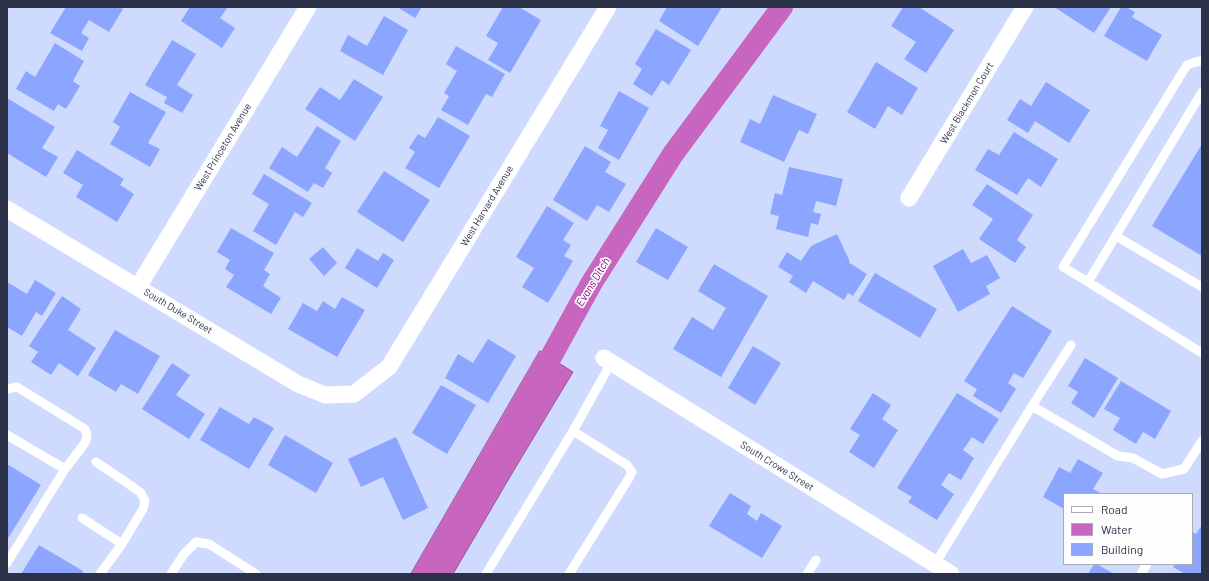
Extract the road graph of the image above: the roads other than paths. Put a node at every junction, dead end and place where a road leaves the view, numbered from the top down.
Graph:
1 (308, 7) edge
2 (608, 7) edge
3 (1025, 7) edge
4 (1202, 60) edge
5 (1202, 92) edge
6 (909, 198) dead end
7 (7, 209) edge
8 (1116, 236) junction
9 (1088, 282) junction
10 (138, 287) junction
11 (1202, 287) edge
12 (1071, 345) dead end
13 (1202, 353) edge
14 (608, 361) joint
15 (7, 389) edge
16 (354, 394) joint
17 (1032, 406) junction
18 (573, 431) junction
19 (7, 435) edge
20 (1202, 441) edge
21 (96, 462) dead end
22 (65, 469) junction
23 (82, 518) dead end
24 (122, 544) junction
25 (816, 560) dead end
26 (7, 563) edge
27 (1146, 565) edge
28 (945, 571) edge
29 (100, 574) edge
30 (171, 574) edge
31 (256, 574) edge
32 (486, 574) edge
33 (569, 574) edge
34 (807, 574) edge
35 (1141, 574) edge

1 - 10 street, West Princeton Avenue
2 - 16 street, West Harvard Avenue
3 - 6 street, West Blackmon Court
4 - 9 lane
5 - 8 lane
7 - 10 street, South Duke Street
8 - 9 lane
8 - 11 lane
9 - 13 lane
10 - 16 street, South Duke Street
12 - 17 lane
14 - 18 lane
14 - 28 street, South Crowe Street
15 - 22 lane
17 - 20 lane
17 - 28 lane
18 - 32 lane
18 - 33 lane
19 - 22 lane
21 - 24 lane
22 - 26 lane
23 - 24 lane
24 - 29 lane
25 - 34 lane
27 - 35 lane
30 - 31 lane

